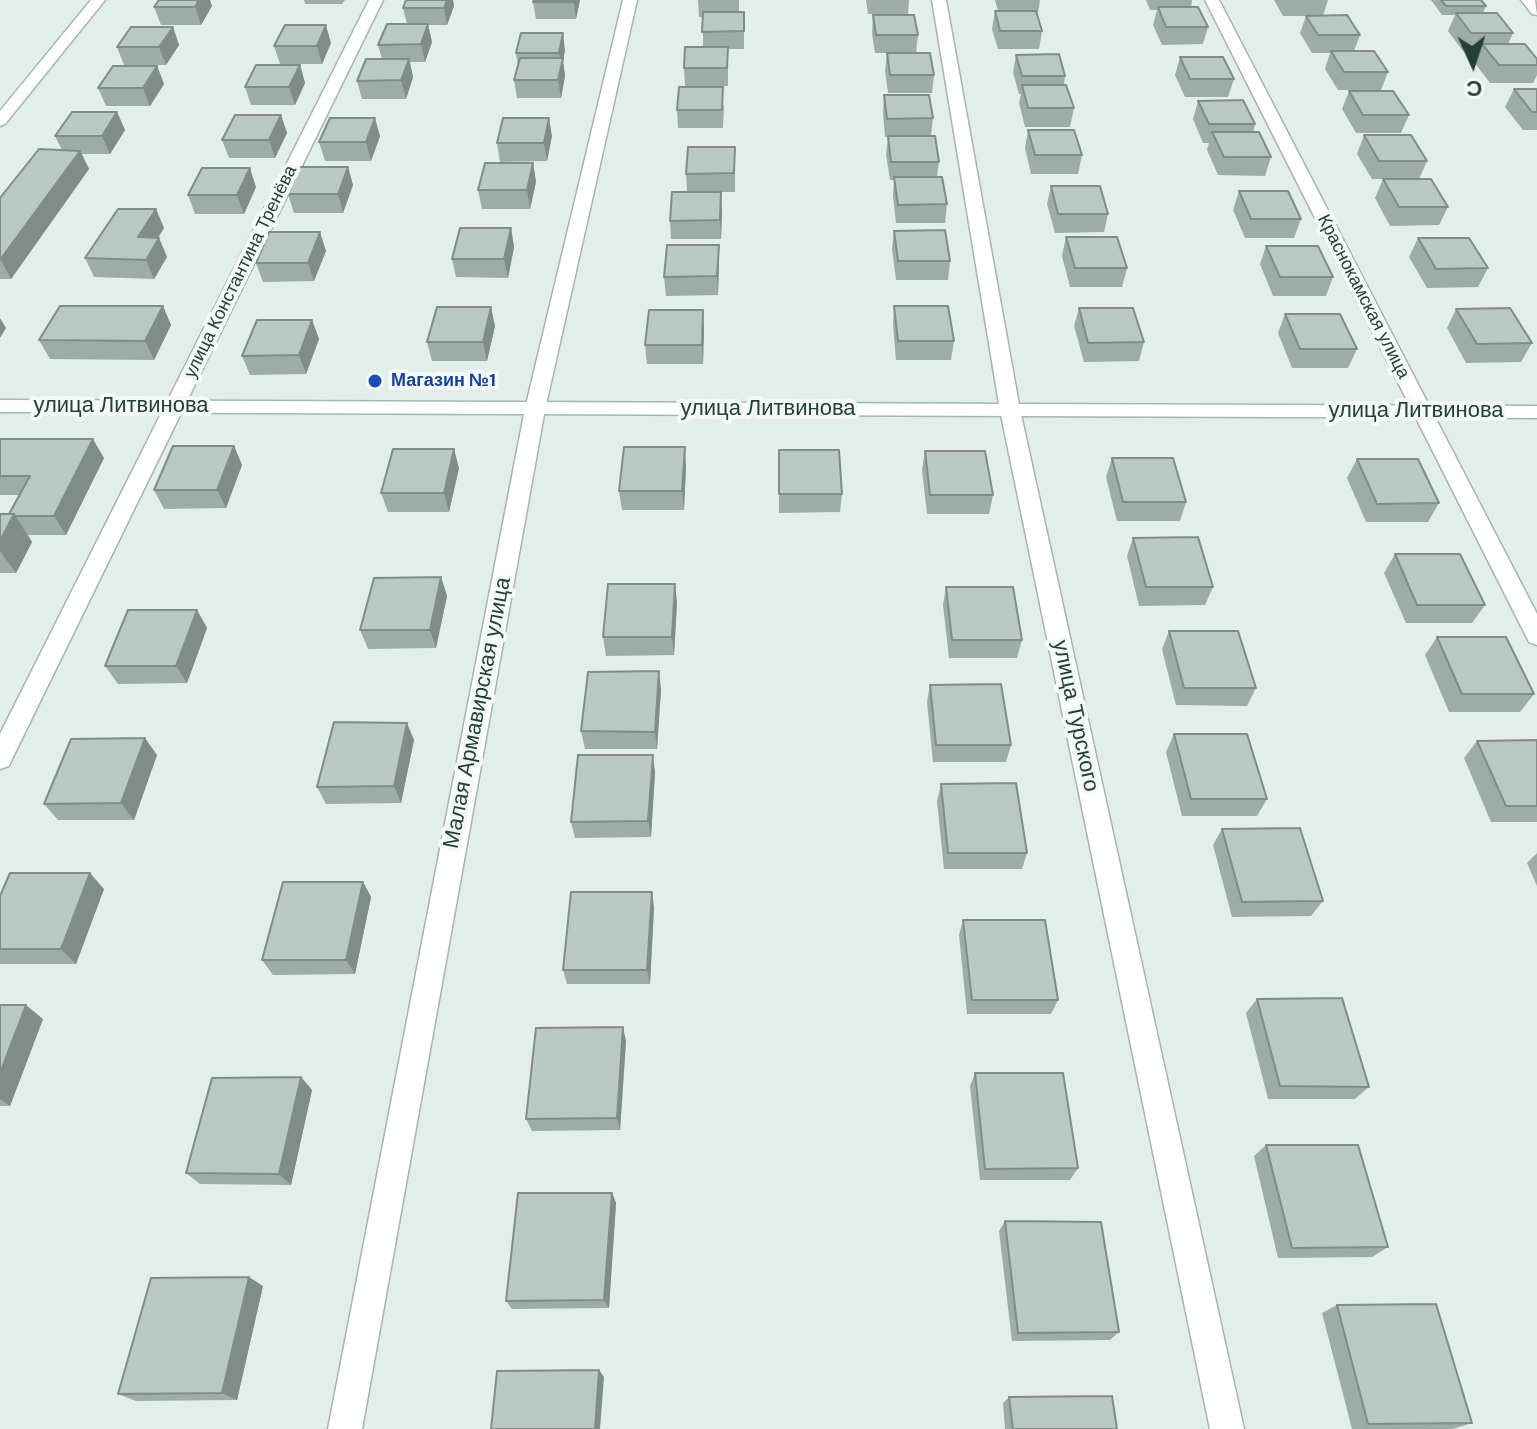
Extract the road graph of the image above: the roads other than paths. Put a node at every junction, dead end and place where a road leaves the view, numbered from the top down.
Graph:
1 (98, 0) edge
2 (376, 0) edge
3 (630, 0) edge
4 (939, 0) edge
5 (1212, 0) edge
6 (1528, 0) edge
7 (1537, 11) edge
8 (0, 121) edge
9 (0, 406) edge
10 (175, 406) junction
11 (535, 409) junction
12 (1010, 410) junction
13 (1422, 411) junction
14 (1537, 412) edge
15 (1537, 636) edge
16 (0, 759) edge
17 (345, 1429) edge
18 (1227, 1429) edge

1 - 8 street
2 - 10 street, улица Константина Тренёва
3 - 11 street, Малая Армавирская улица
4 - 12 street, улица Турского
5 - 13 street, Краснокамская улица
6 - 7 street
9 - 10 street, улица Литвинова
10 - 11 street, улица Литвинова
10 - 16 street, улица Константина Тренёва
11 - 12 street, улица Литвинова
11 - 17 street, Малая Армавирская улица
12 - 13 street, улица Литвинова
12 - 18 street, улица Турского
13 - 14 street, улица Литвинова
13 - 15 street, Краснокамская улица

